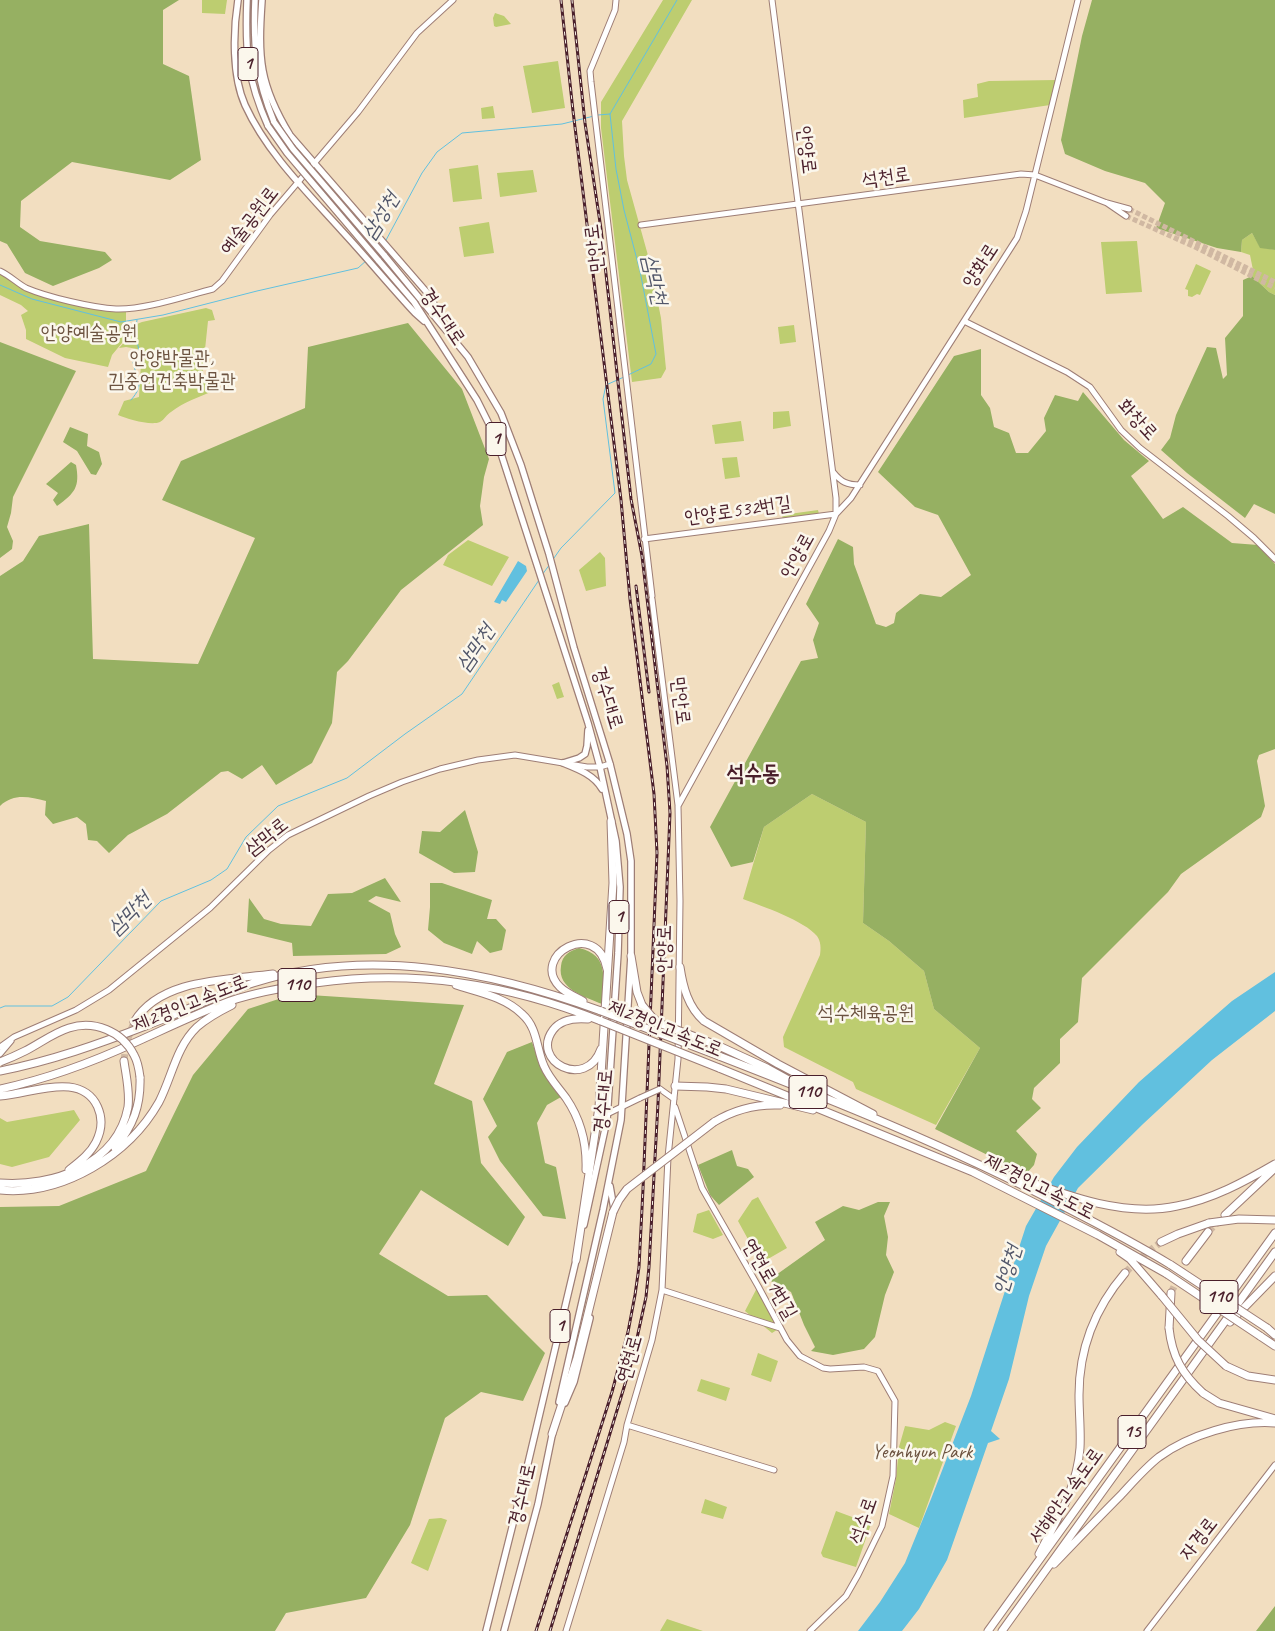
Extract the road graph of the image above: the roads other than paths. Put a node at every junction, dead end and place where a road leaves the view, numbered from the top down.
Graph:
1 (238, 0) edge
2 (247, 0) edge
3 (256, 0) edge
4 (262, 0) edge
5 (453, 0) edge
6 (616, 0) edge
7 (772, 0) edge
8 (1078, 0) edge
9 (315, 163) junction
10 (1035, 174) junction
11 (299, 183) junction
12 (1107, 203) junction
13 (798, 204) junction
14 (1129, 209) tunnel mouth
15 (1126, 216) tunnel mouth
16 (641, 225) dead end
17 (0, 271) edge
18 (964, 321) junction
19 (429, 326) junction
20 (448, 332) junction
21 (833, 472) junction
22 (860, 485) junction
23 (836, 514) junction
24 (644, 539) junction
25 (1275, 559) edge
26 (588, 723) junction
27 (563, 763) junction
28 (610, 764) junction
29 (600, 767) junction
30 (605, 795) junction
31 (678, 806) junction
32 (611, 821) junction
33 (631, 956) junction
34 (680, 967) junction
35 (311, 970) junction
36 (439, 979) junction
37 (608, 979) junction
38 (246, 997) junction
39 (601, 1011) junction
40 (601, 1021) junction
41 (134, 1022) tunnel mouth
42 (14, 1037) junction
43 (604, 1037) junction
44 (0, 1042) edge
45 (0, 1047) edge
46 (0, 1054) edge
47 (124, 1061) tunnel mouth
48 (0, 1062) edge
49 (0, 1071) edge
50 (675, 1086) junction
51 (660, 1089) junction
52 (2, 1092) edge
53 (812, 1093) junction
54 (674, 1099) junction
55 (674, 1106) junction
56 (621, 1107) junction
57 (805, 1108) junction
58 (607, 1114) junction
59 (852, 1122) junction
60 (898, 1128) junction
61 (688, 1148) junction
62 (668, 1156) junction
63 (978, 1162) junction
64 (98, 1163) junction
65 (1275, 1164) edge
66 (1275, 1168) edge
67 (64, 1174) junction
68 (609, 1182) junction
69 (0, 1183) edge
70 (0, 1190) edge
71 (585, 1201) junction
72 (1225, 1215) tunnel mouth
73 (1275, 1220) edge
74 (1208, 1232) tunnel mouth
75 (1275, 1233) edge
76 (1098, 1235) junction
77 (1161, 1242) tunnel mouth
78 (1275, 1252) edge
79 (576, 1260) junction
80 (1186, 1261) tunnel mouth
81 (1125, 1273) tunnel mouth
82 (1275, 1276) edge
83 (662, 1290) junction
84 (1172, 1293) tunnel mouth
85 (780, 1328) junction
86 (1275, 1334) edge
87 (1210, 1341) junction
88 (1275, 1346) edge
89 (1180, 1365) junction
90 (1275, 1380) edge
91 (895, 1401) joint
92 (1275, 1419) edge
93 (1275, 1423) edge
94 (627, 1425) junction
95 (552, 1434) junction
96 (1275, 1464) edge
97 (774, 1470) dead end
98 (1026, 1578) junction
99 (1037, 1583) junction
100 (486, 1631) edge
101 (504, 1631) edge
102 (566, 1631) edge
103 (810, 1631) edge
104 (988, 1631) edge
105 (1002, 1631) edge
106 (1147, 1631) edge

1 - 11 main road
2 - 19 main road, 경수대로 / 1, bridge
3 - 20 main road, 경수대로 / 1, bridge
4 - 9 main road
5 - 9 street, 예술공원로
6 - 24 street, 만안로
7 - 13 street, 안양로
8 - 10 street, 양화로
9 - 11 street, 예술공원로
9 - 20 main road
10 - 12 street, 석천로
10 - 13 street, 석천로
10 - 18 street, 양화로
11 - 17 street, 예술공원로
11 - 19 main road
12 - 14 street, 석천로
12 - 15 street
13 - 16 street, 석천로
13 - 21 street, 안양로
18 - 22 street, 양화로
18 - 25 street, 화창로
19 - 26 main road, 경수대로 / 1
20 - 28 main road, 경수대로 / 1
21 - 22 street
21 - 23 street, 안양로
22 - 23 street, 양화로
23 - 24 street, 안양로532번길
23 - 31 street, 안양로
24 - 31 street, 만안로
26 - 27 main road
26 - 29 main road, 경수대로 / 1
27 - 29 street, 삼막로
27 - 30 main road
27 - 42 street, 삼막로
28 - 29 street, 삼막로
28 - 33 main road, 경수대로 / 1
29 - 30 main road, 경수대로 / 1
30 - 32 main road, 경수대로 / 1
31 - 34 street, 안양로
32 - 37 highway
32 - 58 main road, 경수대로 / 1
33 - 53 highway, bridge
33 - 56 main road, 경수대로 / 1
34 - 50 street, 안양로
34 - 60 highway
35 - 39 highway, 제2경인고속도로 / 110
35 - 41 highway
35 - 49 highway, 제2경인고속도로 / 110
36 - 38 highway, 제2경인고속도로 / 110
36 - 40 highway, 제2경인고속도로 / 110
36 - 71 highway
37 - 39 highway
37 - 43 highway
38 - 52 highway, 제2경인고속도로 / 110
38 - 64 highway
39 - 53 highway, 제2경인고속도로 / 110, bridge
40 - 43 highway
40 - 59 highway, 제2경인고속도로 / 110, bridge
42 - 44 street, 삼막로
42 - 45 street, 삼막로
42 - 46 street, 삼막로
43 - 71 highway
47 - 67 highway
48 - 64 highway, bridge
50 - 51 street
50 - 54 street, 연현로
50 - 57 highway
51 - 54 street
51 - 56 street, bridge
52 - 67 highway
53 - 60 highway, 제2경인고속도로 / 110
54 - 55 street, 연현로
55 - 61 street, 연현로1번길
55 - 62 street, 연현로
56 - 58 street
56 - 68 main road, 경수대로 / 1
57 - 59 highway
57 - 95 highway, bridge
58 - 79 main road, 경수대로 / 1
59 - 76 highway, 제2경인고속도로 / 110
60 - 63 highway, 제2경인고속도로 / 110
61 - 62 street
61 - 85 street, 연현로1번길
62 - 83 street, 연현로
63 - 65 highway
63 - 86 highway, 제2경인고속도로 / 110, bridge
64 - 70 highway
66 - 72 highway
67 - 69 highway
68 - 95 main road, 경수대로 / 1
68 - 95 main road
71 - 79 highway
73 - 77 highway, bridge
74 - 80 highway
75 - 89 highway, 서해안고속도로 / 15
76 - 88 highway, 제2경인고속도로 / 110, bridge
76 - 90 highway, bridge
78 - 87 highway, 서해안고속도로 / 15
79 - 100 main road, 경수대로 / 1
81 - 98 highway
82 - 87 highway
83 - 85 street
83 - 94 street, 연현로
84 - 89 highway, bridge
85 - 91 street, 연현로1번길
87 - 99 highway, 서해안고속도로 / 15
89 - 92 highway, bridge
89 - 98 highway, 서해안고속도로 / 15
91 - 103 street, 석수로
93 - 99 highway
94 - 97 street
94 - 102 street, 연현로
95 - 101 main road, 경수대로 / 1
96 - 106 street, 자경로
98 - 104 highway, 서해안고속도로 / 15
99 - 105 highway, 서해안고속도로 / 15

